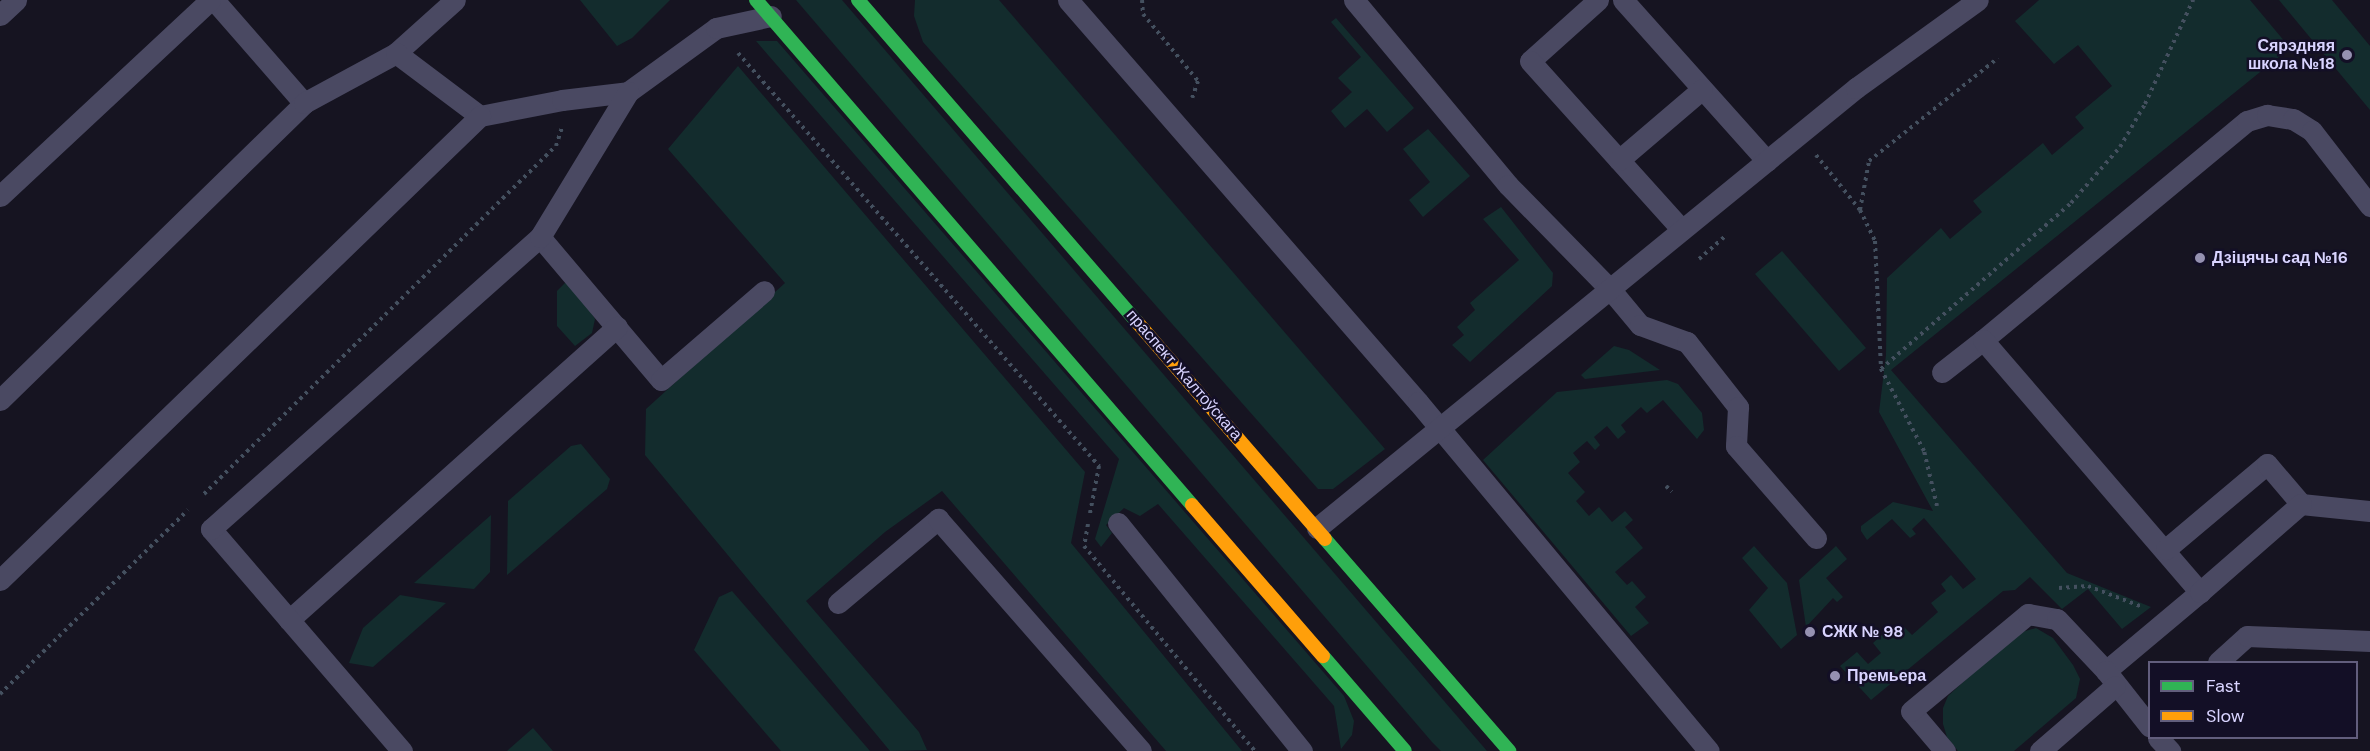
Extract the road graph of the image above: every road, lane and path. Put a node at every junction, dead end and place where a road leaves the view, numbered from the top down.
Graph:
1 (16, 0) edge
2 (212, 0) edge
3 (454, 0) edge
4 (756, 0) edge
5 (858, 0) edge
6 (1068, 0) edge
7 (1354, 0) edge
8 (1598, 0) edge
9 (1623, 0) edge
10 (1978, 0) edge
11 (2193, 0) edge
12 (0, 15) edge
13 (771, 16) junction
14 (396, 53) junction
15 (738, 53) dead end
16 (1998, 58) dead end
17 (1702, 89) junction
18 (628, 92) junction
19 (572, 99) junction
20 (304, 103) junction
21 (480, 116) junction
22 (1815, 153) dead end
23 (1619, 160) junction
24 (1767, 161) junction
25 (0, 196) edge
26 (2370, 206) edge
27 (1860, 210) junction
28 (1682, 230) junction
29 (540, 237) junction
30 (1610, 289) junction
31 (764, 291) dead end
32 (617, 327) junction
33 (1983, 340) junction
34 (1881, 369) junction
35 (1942, 372) dead end
36 (0, 398) edge
37 (1437, 430) junction
38 (1666, 486) dead end
39 (1672, 492) dead end
40 (202, 495) dead end
41 (194, 503) dead end
42 (2301, 504) junction
43 (1937, 506) dead end
44 (2370, 511) edge
45 (1118, 523) dead end
46 (1317, 528) junction
47 (1816, 538) dead end
48 (2166, 549) junction
49 (0, 580) edge
50 (2054, 588) dead end
51 (2200, 592) junction
52 (838, 603) dead end
53 (2169, 617) junction
54 (289, 620) junction
55 (2370, 641) edge
56 (2220, 661) edge
57 (2110, 678) junction
58 (0, 694) edge
59 (2148, 724) edge
60 (2160, 739) edge
61 (1395, 748) edge
62 (402, 751) edge
63 (1141, 751) edge
64 (1255, 751) edge
65 (1302, 751) edge
66 (1509, 751) edge
67 (1709, 751) edge
68 (1945, 751) edge
69 (2040, 751) edge
70 (2170, 751) edge

1 - 12 lane
2 - 20 lane
2 - 25 lane
3 - 14 lane
4 - 13 main road
5 - 46 main road, праспект Жалтоўскага
6 - 37 lane
7 - 30 lane
8 - 23 lane
9 - 17 lane
10 - 24 lane
11 - 34 path
13 - 18 lane
13 - 61 main road
14 - 20 lane
14 - 21 lane
15 - 64 path
16 - 27 path
17 - 23 lane
17 - 24 lane
18 - 19 lane
18 - 29 lane
19 - 21 lane
19 - 40 path
20 - 36 lane
21 - 49 lane
22 - 27 path
23 - 28 lane
24 - 28 lane
26 - 33 lane
27 - 34 path
28 - 30 lane
29 - 32 lane
29 - 54 lane
30 - 37 lane
30 - 47 lane
31 - 32 lane
32 - 54 lane
33 - 35 lane
33 - 48 lane
34 - 43 path
37 - 46 lane
37 - 67 lane
38 - 39 path
41 - 58 path
42 - 44 lane
42 - 48 lane
42 - 51 lane
45 - 65 lane
46 - 66 main road, праспект Жалтоўскага
48 - 51 lane
50 - 53 path
51 - 53 lane
52 - 63 lane
53 - 57 lane
54 - 62 lane
55 - 56 lane
57 - 59 lane
57 - 68 lane
57 - 69 lane
60 - 70 lane

